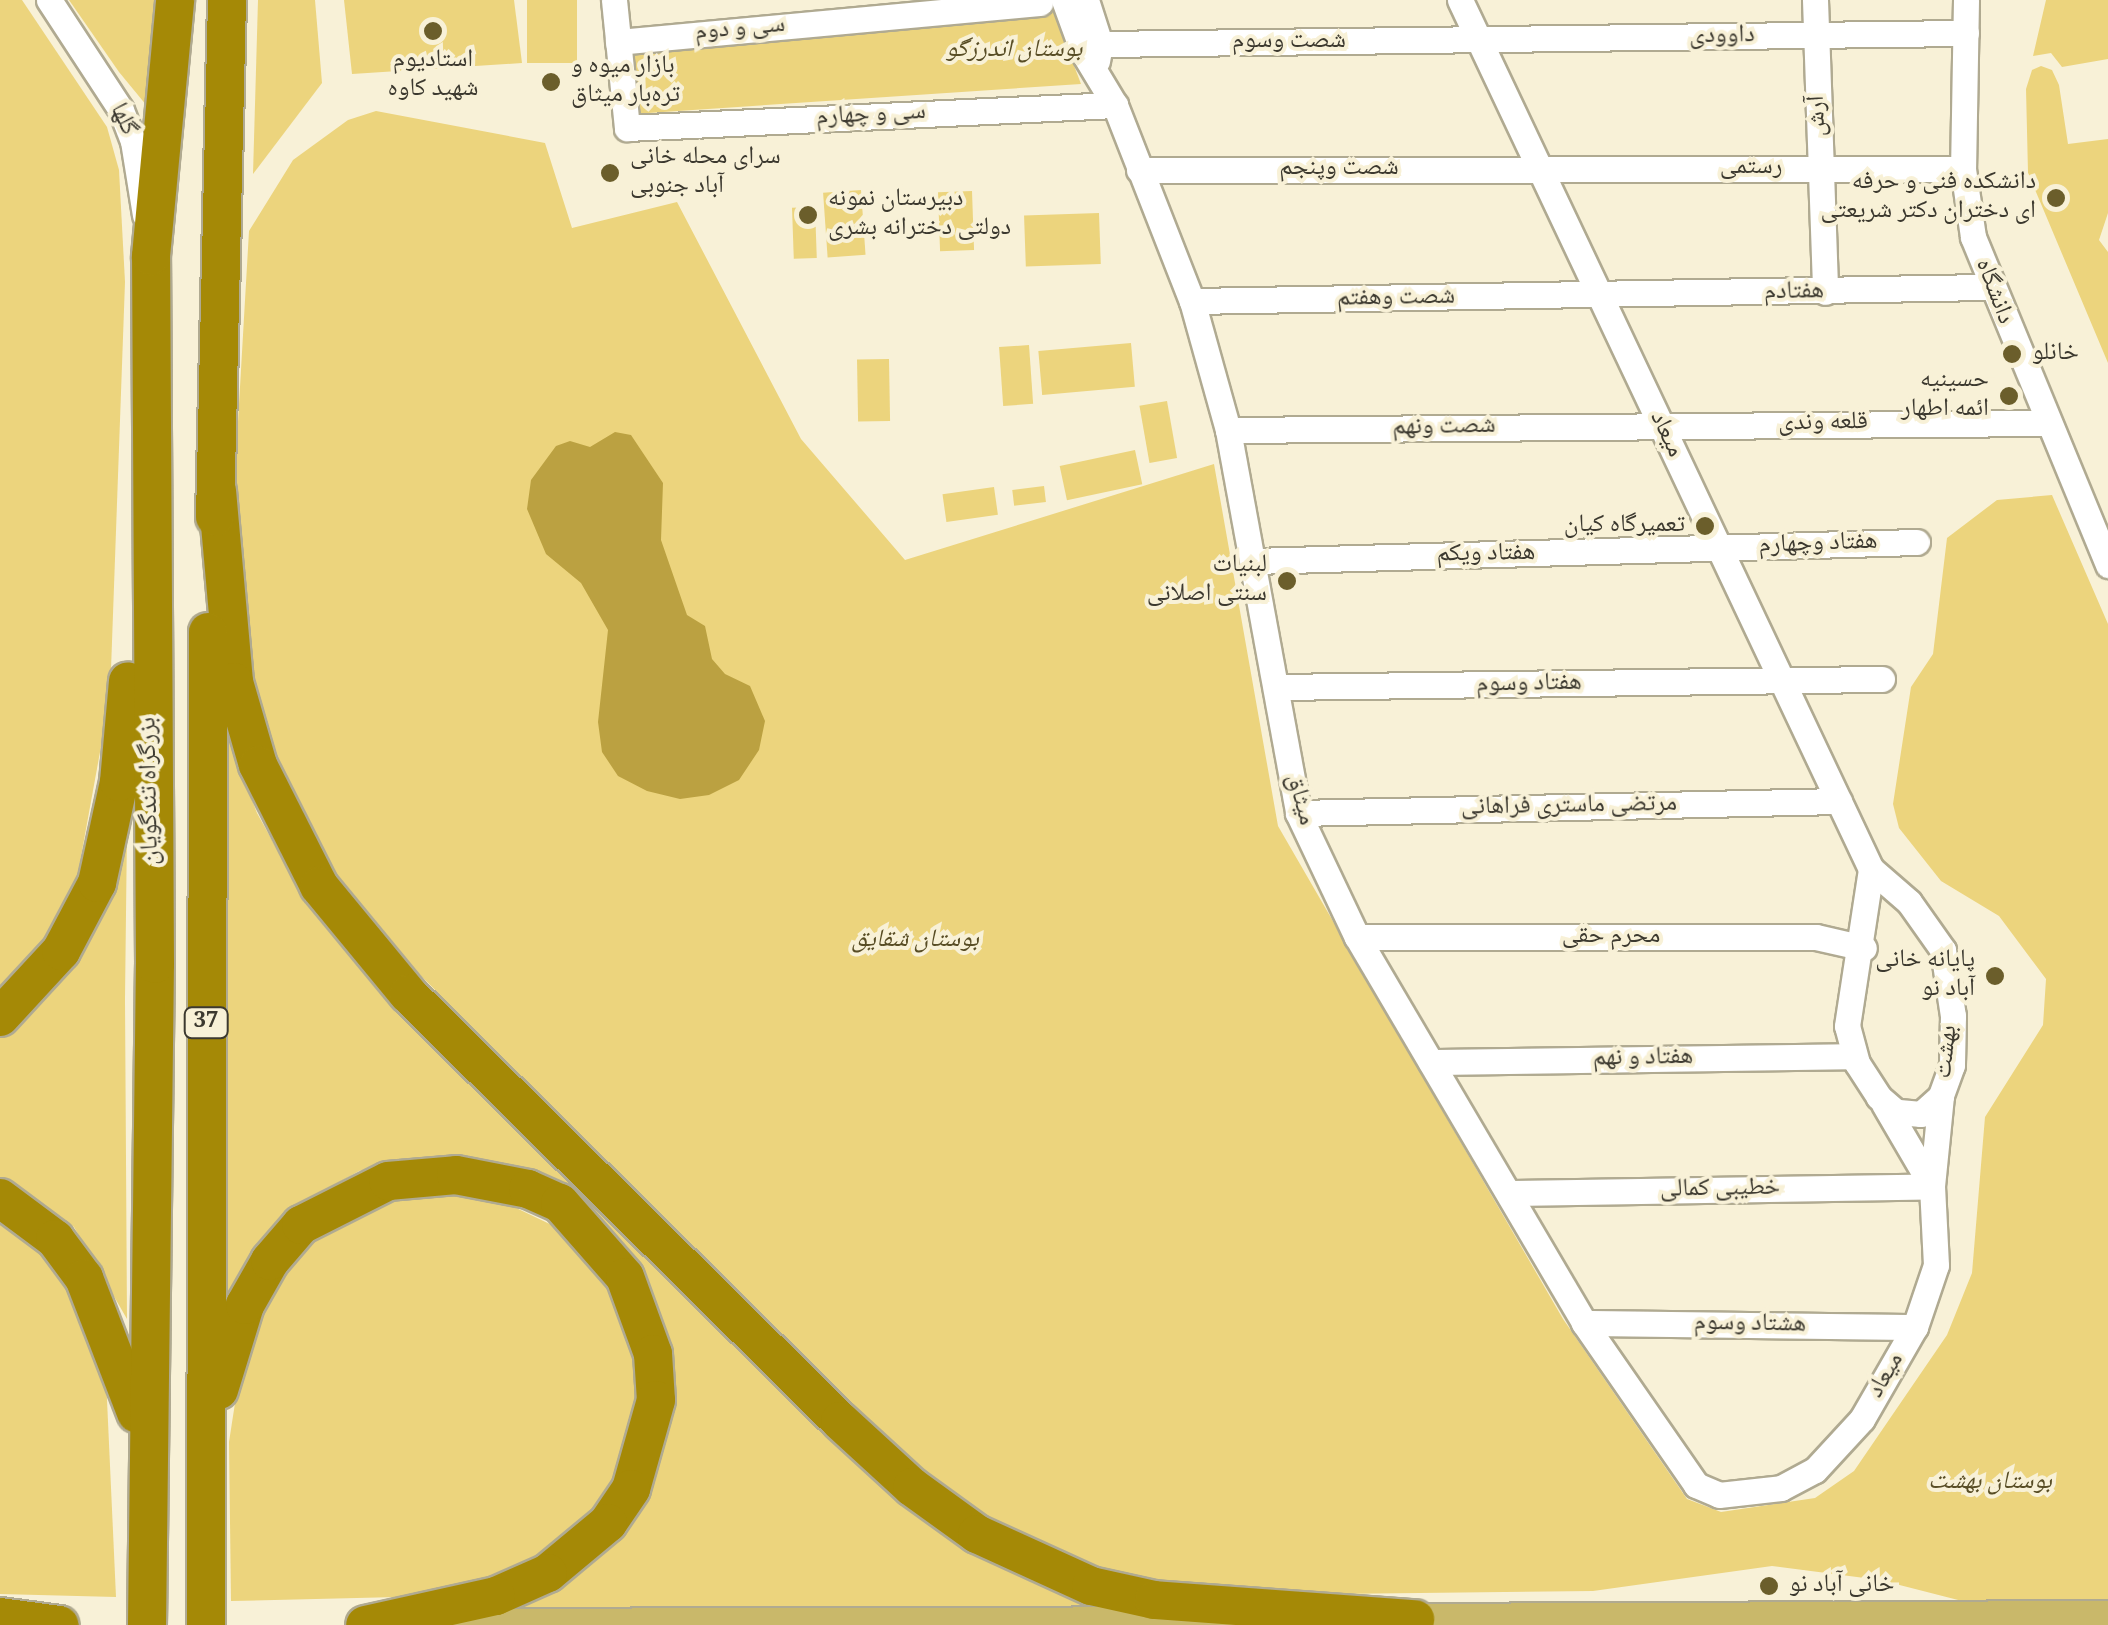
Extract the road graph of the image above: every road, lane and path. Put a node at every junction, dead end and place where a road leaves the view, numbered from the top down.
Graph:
1 (49, 0) edge
2 (175, 0) edge
3 (227, 0) edge
4 (614, 0) edge
5 (1086, 0) edge
6 (1460, 0) edge
7 (1815, 0) edge
8 (1966, 0) edge
9 (1052, 1) edge
10 (1966, 33) junction
11 (1816, 35) junction
12 (1478, 41) junction
13 (618, 42) junction
14 (1100, 44) junction
15 (1094, 71) junction
16 (1115, 105) junction
17 (1539, 168) junction
18 (1821, 168) junction
19 (1963, 168) junction
20 (1138, 170) junction
21 (151, 256) junction
22 (1989, 287) junction
23 (1825, 292) junction
24 (1600, 297) junction
25 (1192, 301) junction
26 (2046, 423) junction
27 (1661, 426) junction
28 (1228, 430) junction
29 (217, 492) junction
30 (1917, 542) dead end
31 (1720, 549) junction
32 (1253, 561) junction
33 (2108, 564) edge
34 (148, 576) junction
35 (1882, 679) dead end
36 (1782, 682) junction
37 (1276, 688) junction
38 (1839, 801) junction
39 (1298, 813) junction
40 (1871, 869) junction
41 (1357, 937) junction
42 (1864, 948) junction
43 (0, 1017) edge
44 (1854, 1056) junction
45 (1431, 1062) junction
46 (1940, 1096) junction
47 (1884, 1104) junction
48 (1932, 1186) junction
49 (1509, 1193) junction
50 (0, 1198) edge
51 (1584, 1322) junction
52 (1916, 1327) junction
53 (145, 1443) junction
54 (206, 1446) junction
55 (1738, 1494) joint
56 (0, 1617) edge
57 (2108, 1617) edge
58 (1415, 1619) junction
59 (58, 1625) edge
60 (147, 1625) edge
61 (206, 1625) edge
62 (349, 1625) edge
63 (366, 1625) edge

1 - 21 street, گلها
2 - 21 highway, بزرگراه تندگویان / 37
3 - 29 highway, 37
4 - 13 street
5 - 14 street
6 - 12 street, میعاد
7 - 11 street, آرش
8 - 10 street, دانشگاه
9 - 13 street, سی و دوم
9 - 15 street, میثاق
10 - 11 street, داوودی
10 - 19 street, دانشگاه
11 - 12 street, داوودی
11 - 18 street, آرش
12 - 14 street, شصت وسوم
12 - 17 street, میعاد
13 - 16 street, سی و چهارم
14 - 15 street
15 - 16 street, میثاق
16 - 20 street, میثاق
17 - 18 street, رستمی
17 - 20 street, شصت وپنجم
17 - 24 street, میعاد
18 - 19 street, رستمی
18 - 23 street, آرش
19 - 22 street, دانشگاه
20 - 25 street, میثاق
21 - 34 highway, بزرگراه تندگویان / 37
22 - 23 street, هفتادم
22 - 26 street, دانشگاه
23 - 24 street, هفتادم
24 - 25 street, شصت وهفتم
24 - 27 street, میعاد
25 - 28 street, میثاق
26 - 27 street, قلعه وندی
26 - 33 street, دانشگاه
27 - 28 street, شصت ونهم
27 - 31 street, میعاد
28 - 32 street, میثاق
29 - 54 highway, 37
29 - 58 highway
30 - 31 street, هفتاد وچهارم
31 - 32 street, هفتاد ویکم
31 - 36 street, میعاد
32 - 37 street, میثاق
34 - 43 highway
34 - 53 highway, بزرگراه تندگویان / 37
35 - 36 street, هفتاد وسوم
36 - 37 street, هفتاد وسوم
36 - 38 street, میعاد
37 - 39 street, میثاق
38 - 39 street, مرتضی ماستری فراهانی
38 - 40 street, میعاد
39 - 41 street, میثاق
40 - 42 street
40 - 46 street, بهشت
41 - 42 street, محرم حقی
41 - 45 street, میثاق
42 - 44 street
44 - 45 street, هفتاد و نهم
44 - 47 street
45 - 49 street, میثاق
46 - 47 street, بهشت
46 - 48 street
47 - 48 street
48 - 49 street, خطیبی کمالی
48 - 52 street, میعاد
49 - 51 street, میثاق
50 - 53 highway
51 - 52 street, هشتاد وسوم
51 - 55 street, میثاق
52 - 55 street, میعاد
53 - 60 highway, بزرگراه تندگویان / 37
54 - 61 highway, 37
54 - 63 highway
56 - 59 highway
57 - 58 main road
58 - 63 main road
62 - 63 main road

